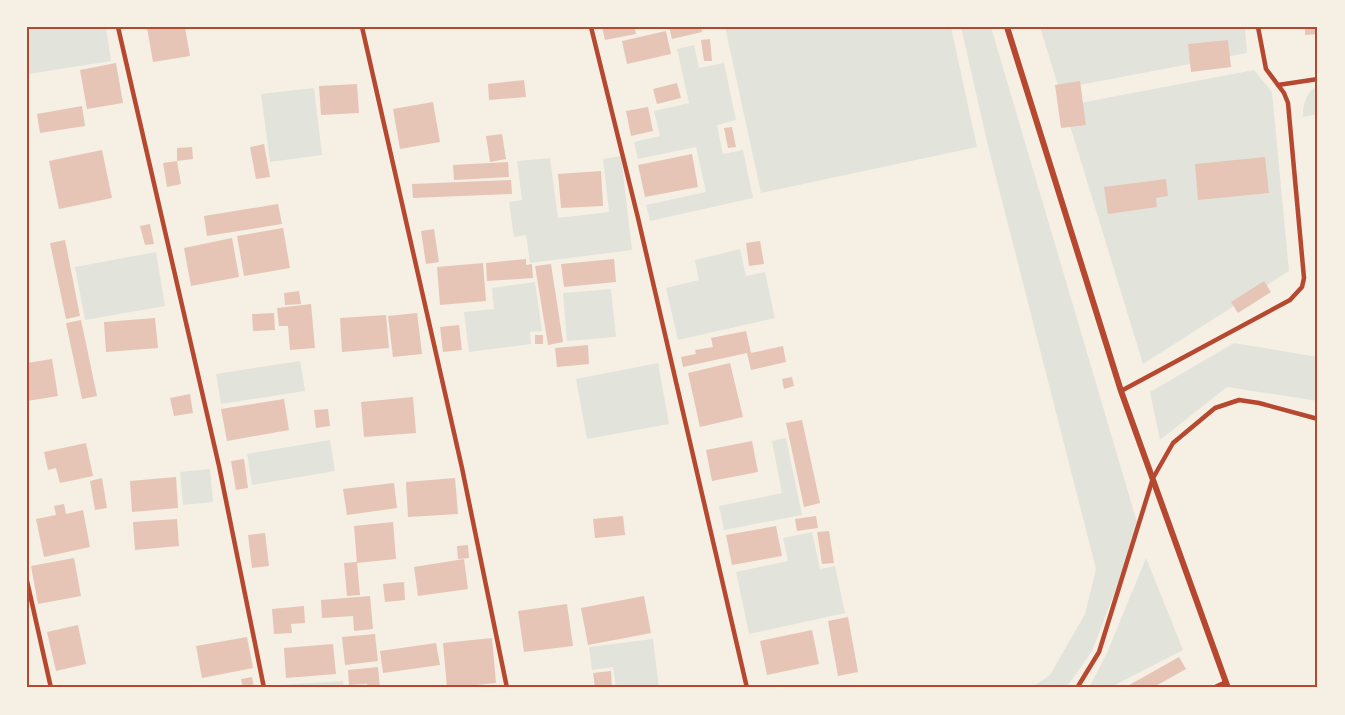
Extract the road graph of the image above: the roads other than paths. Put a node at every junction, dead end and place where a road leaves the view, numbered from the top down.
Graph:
1 (118, 27) edge
2 (362, 27) edge
3 (591, 27) edge
4 (1007, 27) edge
5 (1258, 27) edge
6 (1318, 79) edge
7 (1278, 85) junction
8 (1121, 391) junction
9 (1318, 418) edge
10 (1153, 478) junction
11 (27, 581) edge
12 (1227, 685) edge
13 (51, 688) edge
14 (264, 688) edge
15 (507, 688) edge
16 (747, 688) edge
17 (1077, 688) edge
18 (1213, 688) edge

1 - 14 lane
2 - 15 lane
3 - 16 lane
4 - 8 street
5 - 7 lane
6 - 7 lane
7 - 8 lane
8 - 10 street
9 - 10 lane
10 - 12 street
10 - 17 lane
11 - 13 lane
12 - 18 lane

